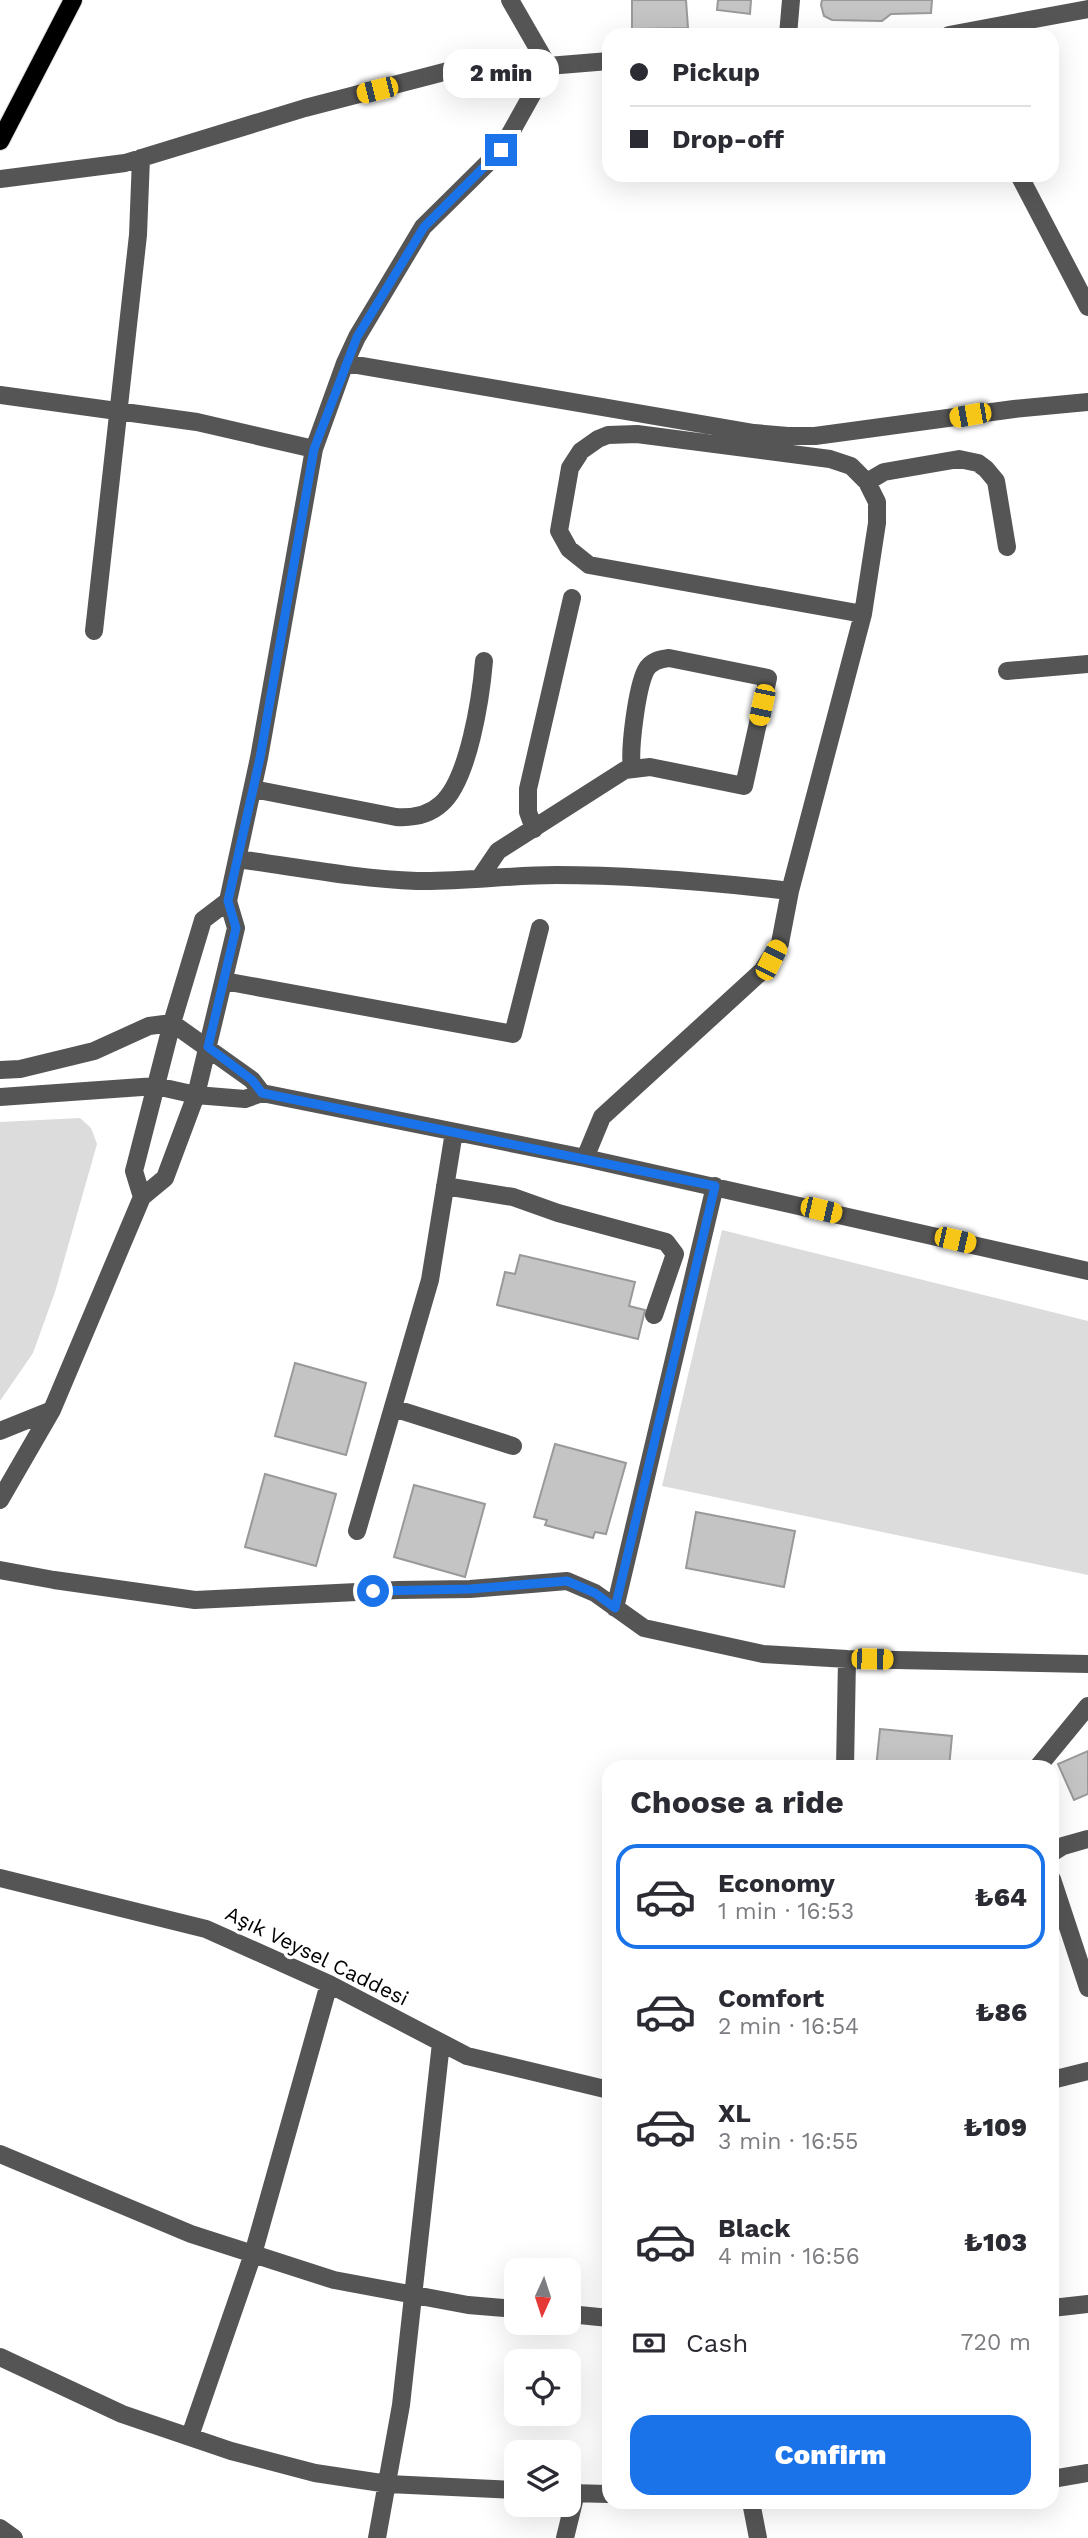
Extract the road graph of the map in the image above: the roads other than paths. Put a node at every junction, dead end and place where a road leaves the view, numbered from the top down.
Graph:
1 (73, 0) edge
2 (510, 0) edge
3 (791, 0) edge
4 (1088, 9) edge
5 (789, 28) edge
6 (986, 28) edge
7 (602, 62) edge
8 (548, 66) junction
9 (0, 141) edge
10 (141, 158) junction
11 (0, 179) edge
12 (1023, 182) edge
13 (1088, 307) edge
14 (345, 363) junction
15 (0, 395) edge
16 (1088, 402) edge
17 (118, 410) junction
18 (314, 449) junction
19 (867, 482) junction
20 (1007, 547) dead end
21 (572, 598) dead end
22 (863, 614) junction
23 (94, 631) dead end
24 (484, 660) dead end
25 (1088, 664) edge
26 (1007, 671) dead end
27 (632, 768) junction
28 (253, 789) junction
29 (534, 829) junction
30 (237, 859) junction
31 (479, 879) junction
32 (790, 891) junction
33 (228, 901) junction
34 (540, 928) dead end
35 (224, 981) junction
36 (172, 1023) junction
37 (208, 1047) junction
38 (0, 1070) edge
39 (156, 1086) junction
40 (262, 1093) junction
41 (196, 1095) junction
42 (0, 1097) edge
43 (454, 1132) junction
44 (585, 1158) junction
45 (445, 1185) junction
46 (715, 1186) junction
47 (142, 1197) junction
48 (1088, 1271) edge
49 (654, 1315) dead end
50 (393, 1408) junction
51 (52, 1410) junction
52 (0, 1431) edge
53 (513, 1446) dead end
54 (0, 1500) edge
55 (357, 1531) dead end
56 (0, 1570) edge
57 (615, 1608) junction
58 (847, 1659) junction
59 (1088, 1664) edge
60 (1088, 1706) edge
61 (845, 1760) edge
62 (1044, 1760) edge
63 (1088, 1839) edge
64 (1059, 1849) edge
65 (0, 1878) edge
66 (1059, 1900) edge
67 (329, 1984) junction
68 (1088, 1988) edge
69 (442, 2043) junction
70 (1088, 2071) edge
71 (1059, 2078) edge
72 (602, 2088) edge
73 (0, 2154) edge
74 (253, 2254) junction
75 (412, 2294) junction
76 (1088, 2304) edge
77 (1059, 2307) edge
78 (504, 2308) edge
79 (581, 2316) edge
80 (602, 2317) edge
81 (0, 2357) edge
82 (190, 2436) junction
83 (1088, 2473) edge
84 (1059, 2478) edge
85 (388, 2484) junction
86 (504, 2489) edge
87 (581, 2493) edge
88 (602, 2494) edge
89 (752, 2509) edge
90 (568, 2517) edge
91 (0, 2528) edge
92 (15, 2538) edge
93 (377, 2538) edge
94 (565, 2538) edge
95 (758, 2538) edge

1 - 9 main road
2 - 8 street
3 - 5 street
4 - 6 street
7 - 8 street
8 - 10 street
8 - 14 street
10 - 11 street
10 - 17 street
12 - 13 street
14 - 16 street
14 - 18 street
15 - 17 street
17 - 18 street
17 - 23 street
18 - 28 street
19 - 20 street
19 - 22 street
19 - 22 street
21 - 29 street
22 - 32 street
24 - 28 street
25 - 26 street
27 - 27 street
27 - 29 street
28 - 30 street
29 - 31 street
30 - 31 street
30 - 33 street
31 - 32 street
32 - 44 street
33 - 35 street
33 - 36 street
34 - 35 street
35 - 37 street
36 - 37 street
36 - 38 street
36 - 39 street
37 - 40 street
37 - 41 street
39 - 41 street
39 - 42 street
39 - 47 street
40 - 41 street
40 - 43 street
41 - 47 street
43 - 44 street
43 - 45 street
44 - 46 street
45 - 49 street
45 - 50 street
46 - 48 street
46 - 57 street
47 - 51 street
50 - 53 street
50 - 55 street
51 - 52 street
51 - 54 street
56 - 57 street
57 - 58 street
58 - 59 street
58 - 61 street
60 - 62 street
63 - 64 street
65 - 67 street, Aşık Veysel Caddesi
66 - 68 street
67 - 69 street, Aşık Veysel Caddesi
67 - 74 street
69 - 72 street, Aşık Veysel Caddesi
69 - 75 street
70 - 71 street
73 - 74 street
74 - 75 street
74 - 82 street
75 - 78 street
75 - 85 street
76 - 77 street
79 - 80 street
81 - 82 street
82 - 85 street
83 - 84 street
85 - 86 street
85 - 93 street
87 - 88 street
89 - 95 street
90 - 94 street
91 - 92 street

